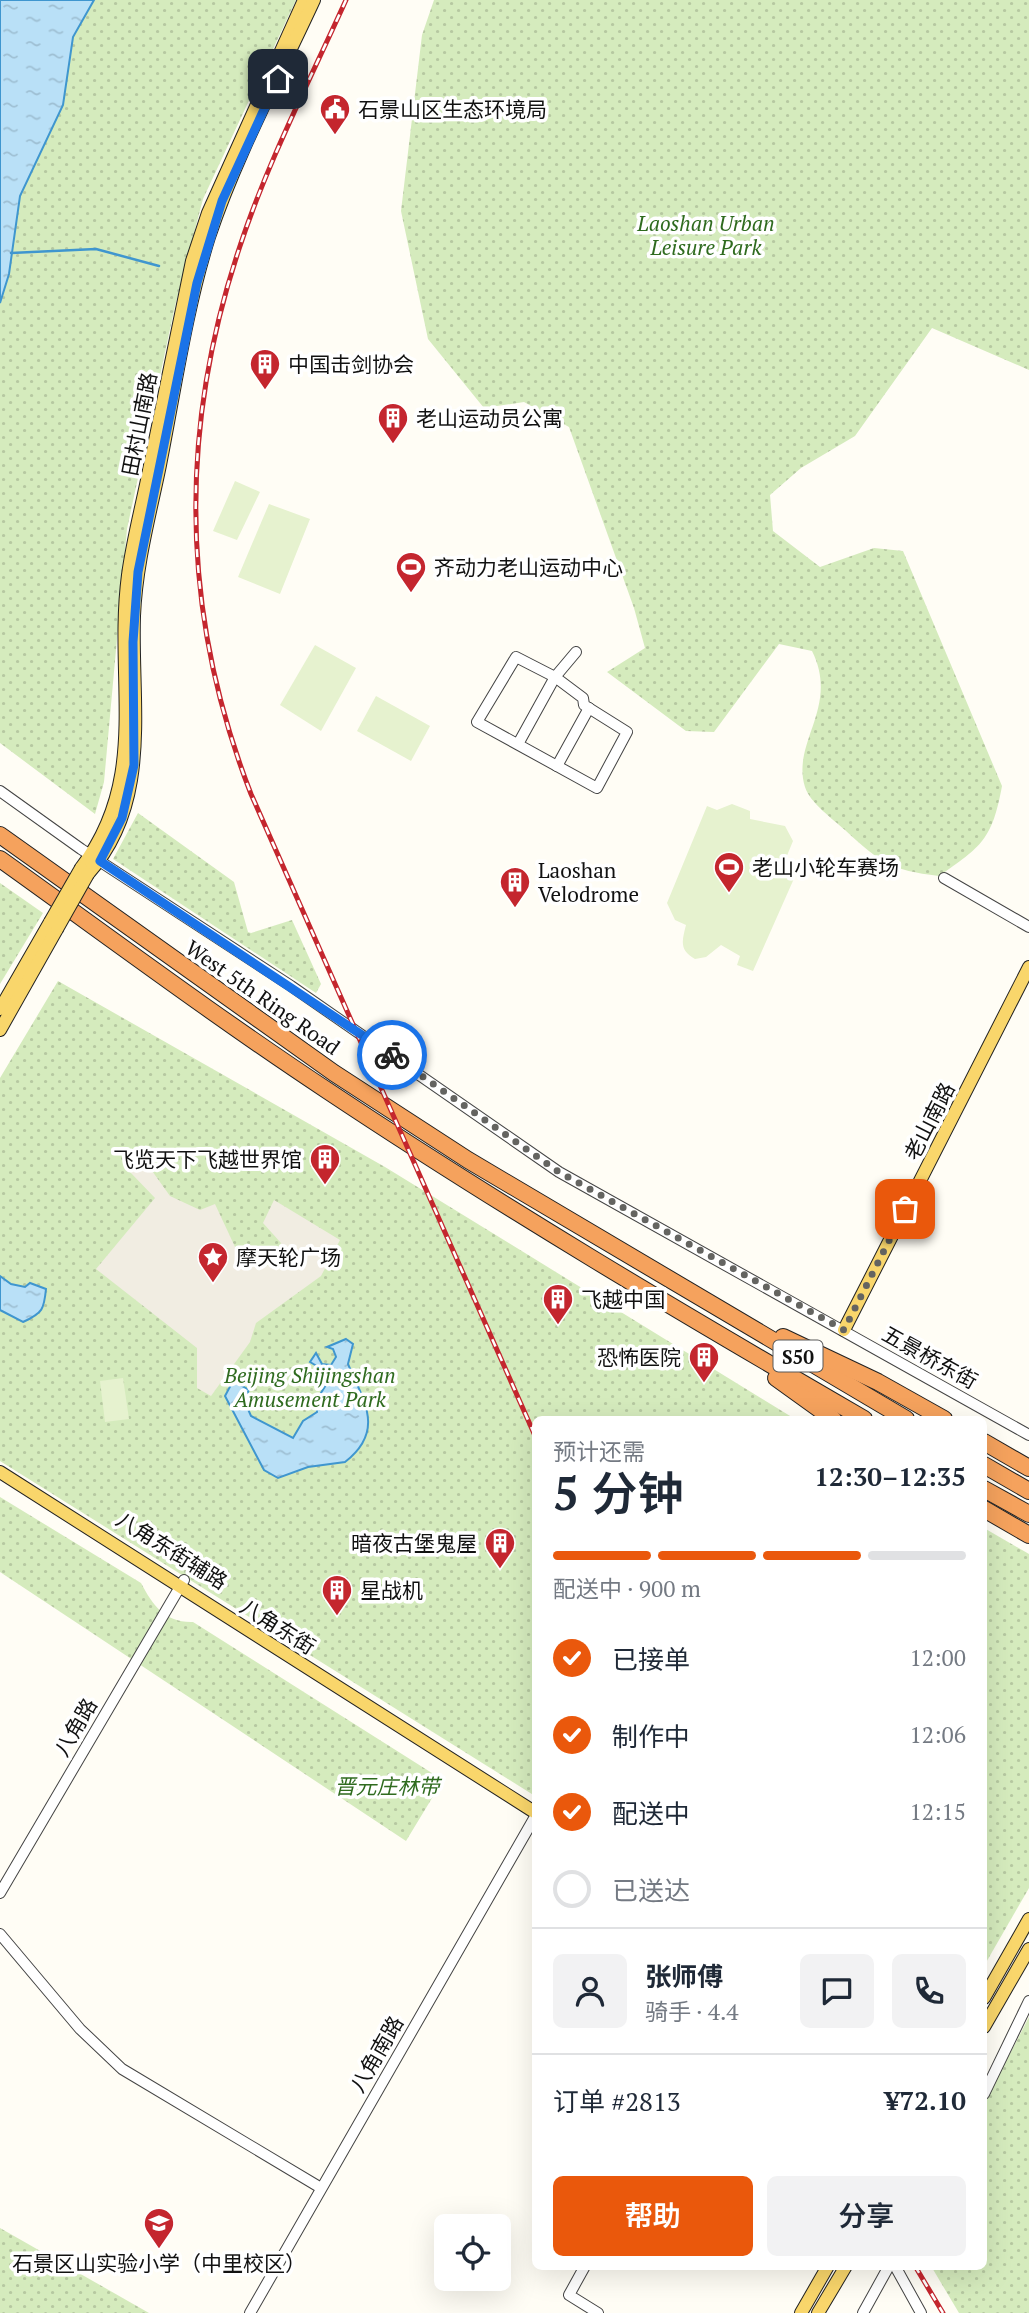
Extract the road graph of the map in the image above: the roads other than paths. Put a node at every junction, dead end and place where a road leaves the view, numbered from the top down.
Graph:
1 (304, 0) edge
2 (314, 0) edge
3 (576, 652) dead end
4 (555, 677) junction
5 (589, 708) junction
6 (518, 744) junction
7 (557, 765) junction
8 (0, 792) edge
9 (0, 835) edge
10 (95, 858) junction
11 (0, 859) edge
12 (944, 878) dead end
13 (53, 925) junction
14 (1029, 927) edge
15 (1029, 967) edge
16 (0, 1009) edge
17 (0, 1030) edge
18 (690, 1292) junction
19 (703, 1326) junction
20 (844, 1330) junction
21 (829, 1416) edge
22 (859, 1416) edge
23 (901, 1416) edge
24 (939, 1416) edge
25 (1029, 1435) edge
26 (987, 1444) edge
27 (0, 1463) edge
28 (987, 1467) edge
29 (1028, 1467) edge
30 (0, 1472) edge
31 (0, 1482) edge
32 (987, 1491) edge
33 (1029, 1491) edge
34 (987, 1511) edge
35 (1029, 1514) edge
36 (1029, 1535) edge
37 (180, 1586) junction
38 (532, 1802) edge
39 (532, 1815) edge
40 (532, 1822) edge
41 (0, 1893) edge
42 (1029, 1919) edge
43 (0, 1934) edge
44 (1029, 1949) edge
45 (987, 1993) edge
46 (1029, 2001) edge
47 (987, 2022) edge
48 (987, 2088) edge
49 (321, 2188) junction
50 (583, 2270) edge
51 (826, 2270) edge
52 (844, 2270) edge
53 (888, 2270) edge
54 (897, 2270) edge
55 (250, 2313) edge
56 (598, 2313) edge
57 (801, 2313) edge
58 (818, 2313) edge
59 (863, 2313) edge
60 (921, 2313) edge

1 - 10 main road, 田村山南路
2 - 10 main road, 田村山南路
3 - 4 street
4 - 5 street
4 - 6 street
4 - 6 street
5 - 7 street
5 - 7 street
6 - 7 street
8 - 10 street, 五景桥东街
9 - 18 highway, West 5th Ring Road / S50
10 - 13 main road, 田村山南路, bridge
10 - 20 street, 五景桥东街
11 - 19 highway, West 5th Ring Road / S50
12 - 14 street
13 - 16 main road
13 - 17 main road
15 - 20 main road, 老山南路
18 - 23 highway, West 5th Ring Road / S50
18 - 24 highway
19 - 21 highway
19 - 22 highway, West 5th Ring Road / S50
20 - 25 street, 五景桥东街
26 - 29 highway
27 - 37 main road, 八角东街辅路
28 - 33 highway
30 - 37 main road, 八角东街
31 - 37 main road, 八角东街
32 - 35 highway
34 - 36 highway
37 - 38 main road, 八角东街辅路
37 - 39 main road, 八角东街
37 - 41 street, 八角路
40 - 49 street, 八角南路
42 - 45 main road
43 - 49 street
44 - 47 main road
46 - 48 street
49 - 55 street, 八角南路
50 - 56 street
51 - 57 main road
52 - 58 main road
53 - 59 street
54 - 60 street

